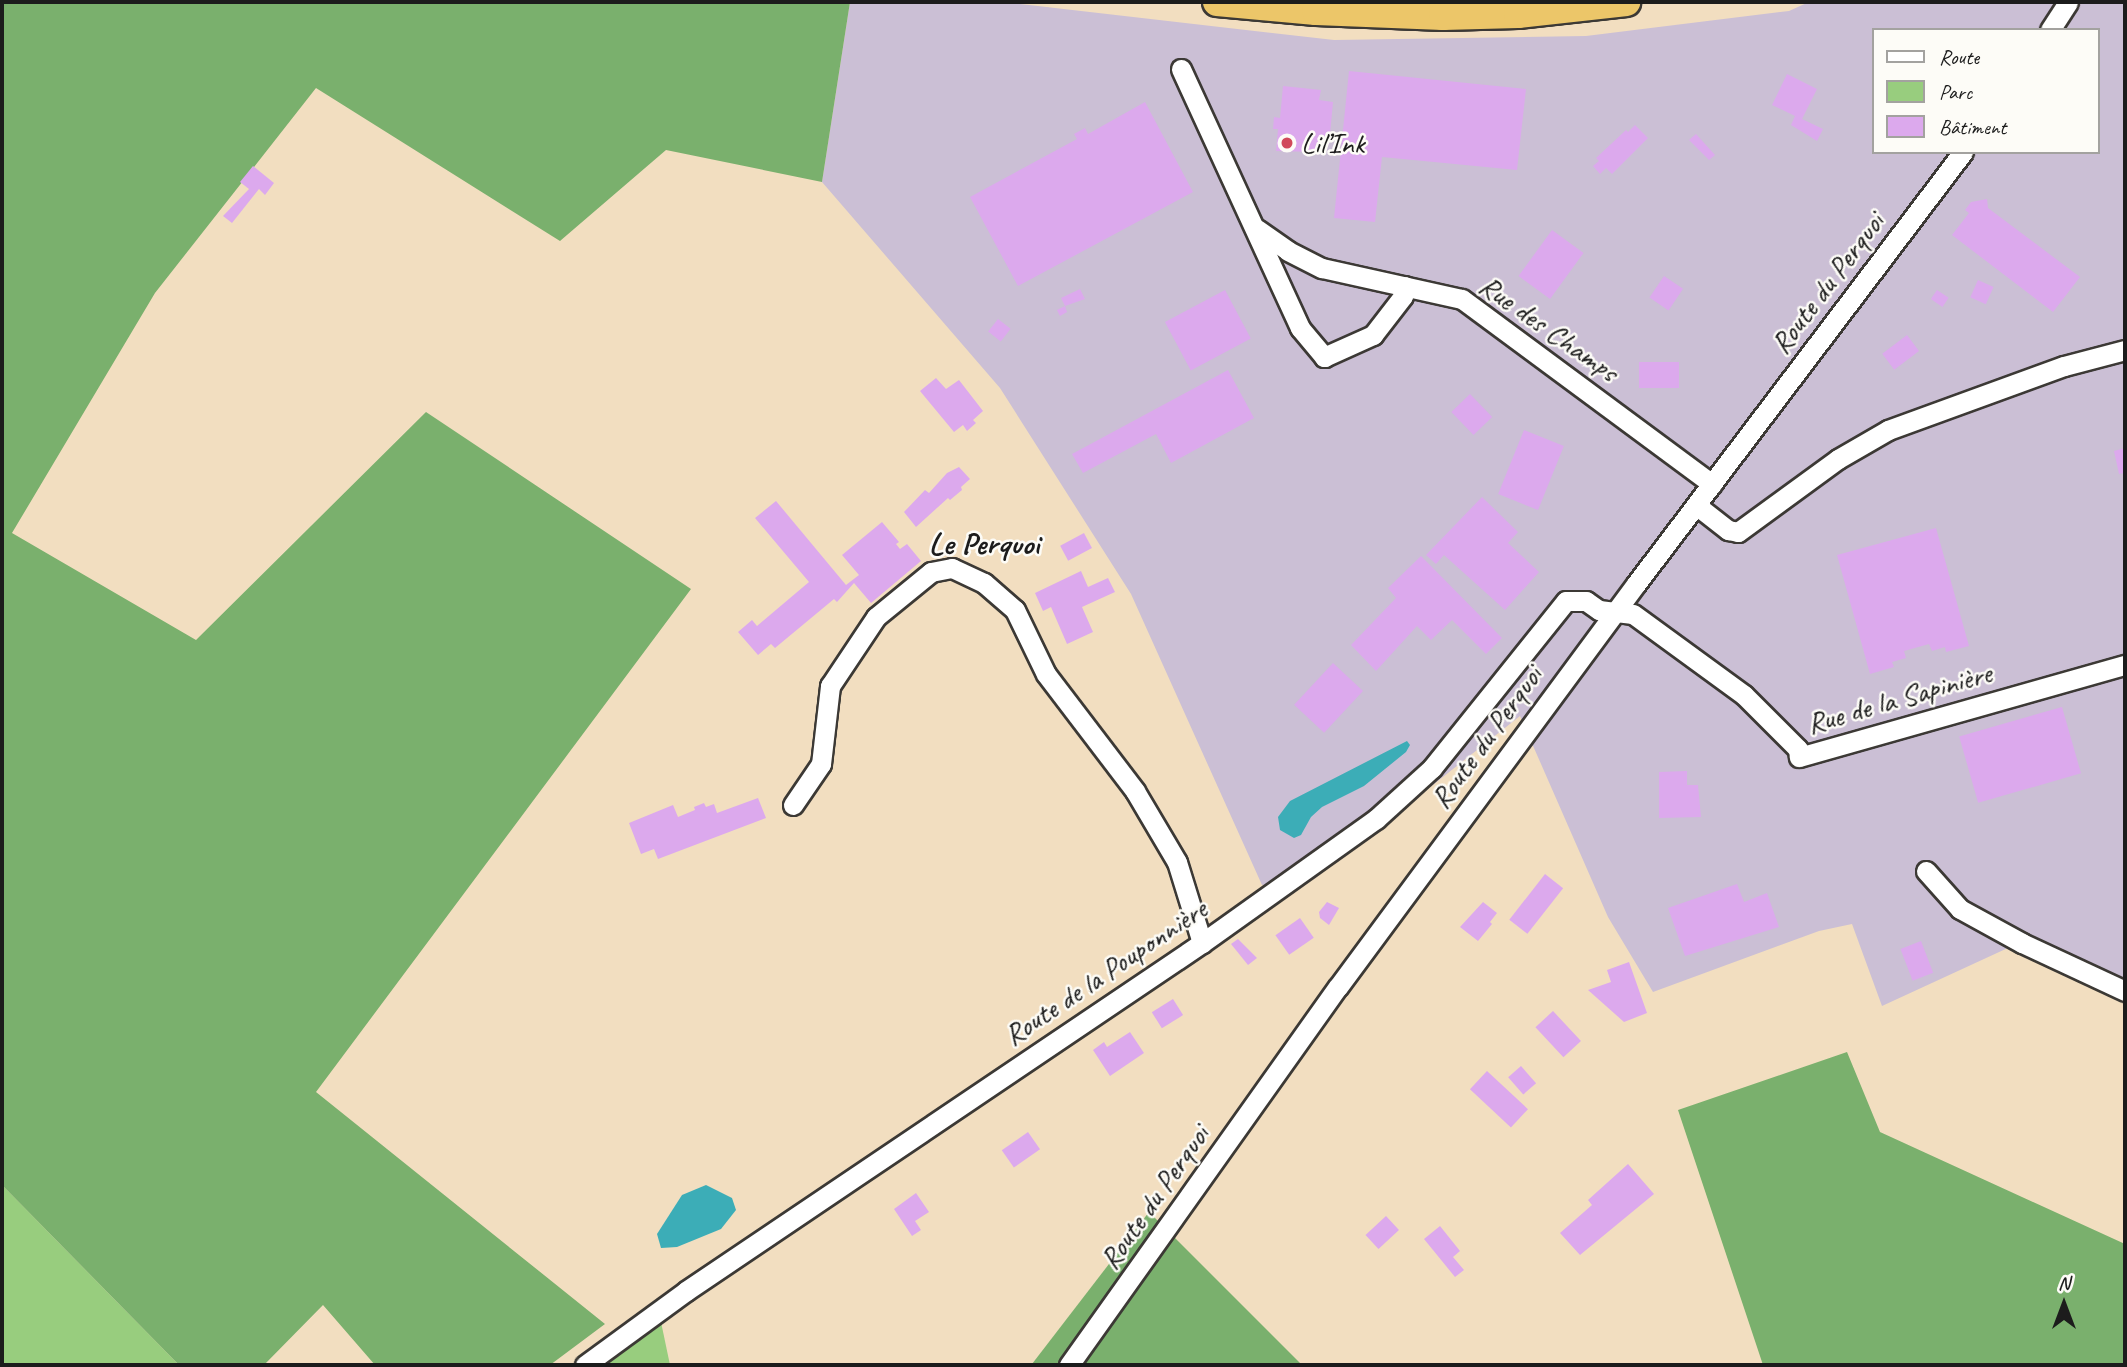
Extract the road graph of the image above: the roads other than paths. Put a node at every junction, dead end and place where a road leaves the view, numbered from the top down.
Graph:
1 (1217, 2) edge
2 (1626, 2) edge
3 (2068, 2) edge
4 (2051, 28) edge
5 (1181, 69) dead end
6 (1960, 154) edge
7 (1257, 229) junction
8 (1405, 286) junction
9 (2125, 350) edge
10 (1712, 484) junction
11 (1696, 505) junction
12 (1615, 613) junction
13 (2125, 665) edge
14 (793, 805) dead end
15 (1926, 871) dead end
16 (1202, 943) junction
17 (2125, 991) edge
18 (584, 1365) edge
19 (1069, 1365) edge

1 - 2 highway
3 - 4 street
5 - 7 street
6 - 10 street, Route du Perquoi
7 - 8 street, Rue des Champs
7 - 8 street
8 - 10 street, Rue des Champs
9 - 11 street
10 - 11 street, Route du Perquoi
11 - 12 street, Route du Perquoi
12 - 13 street, Rue de la Sapinière
12 - 16 street, Route de la Pouponnière
12 - 19 street, Route du Perquoi
14 - 16 street
15 - 17 street
16 - 18 street, Route de la Pouponnière

